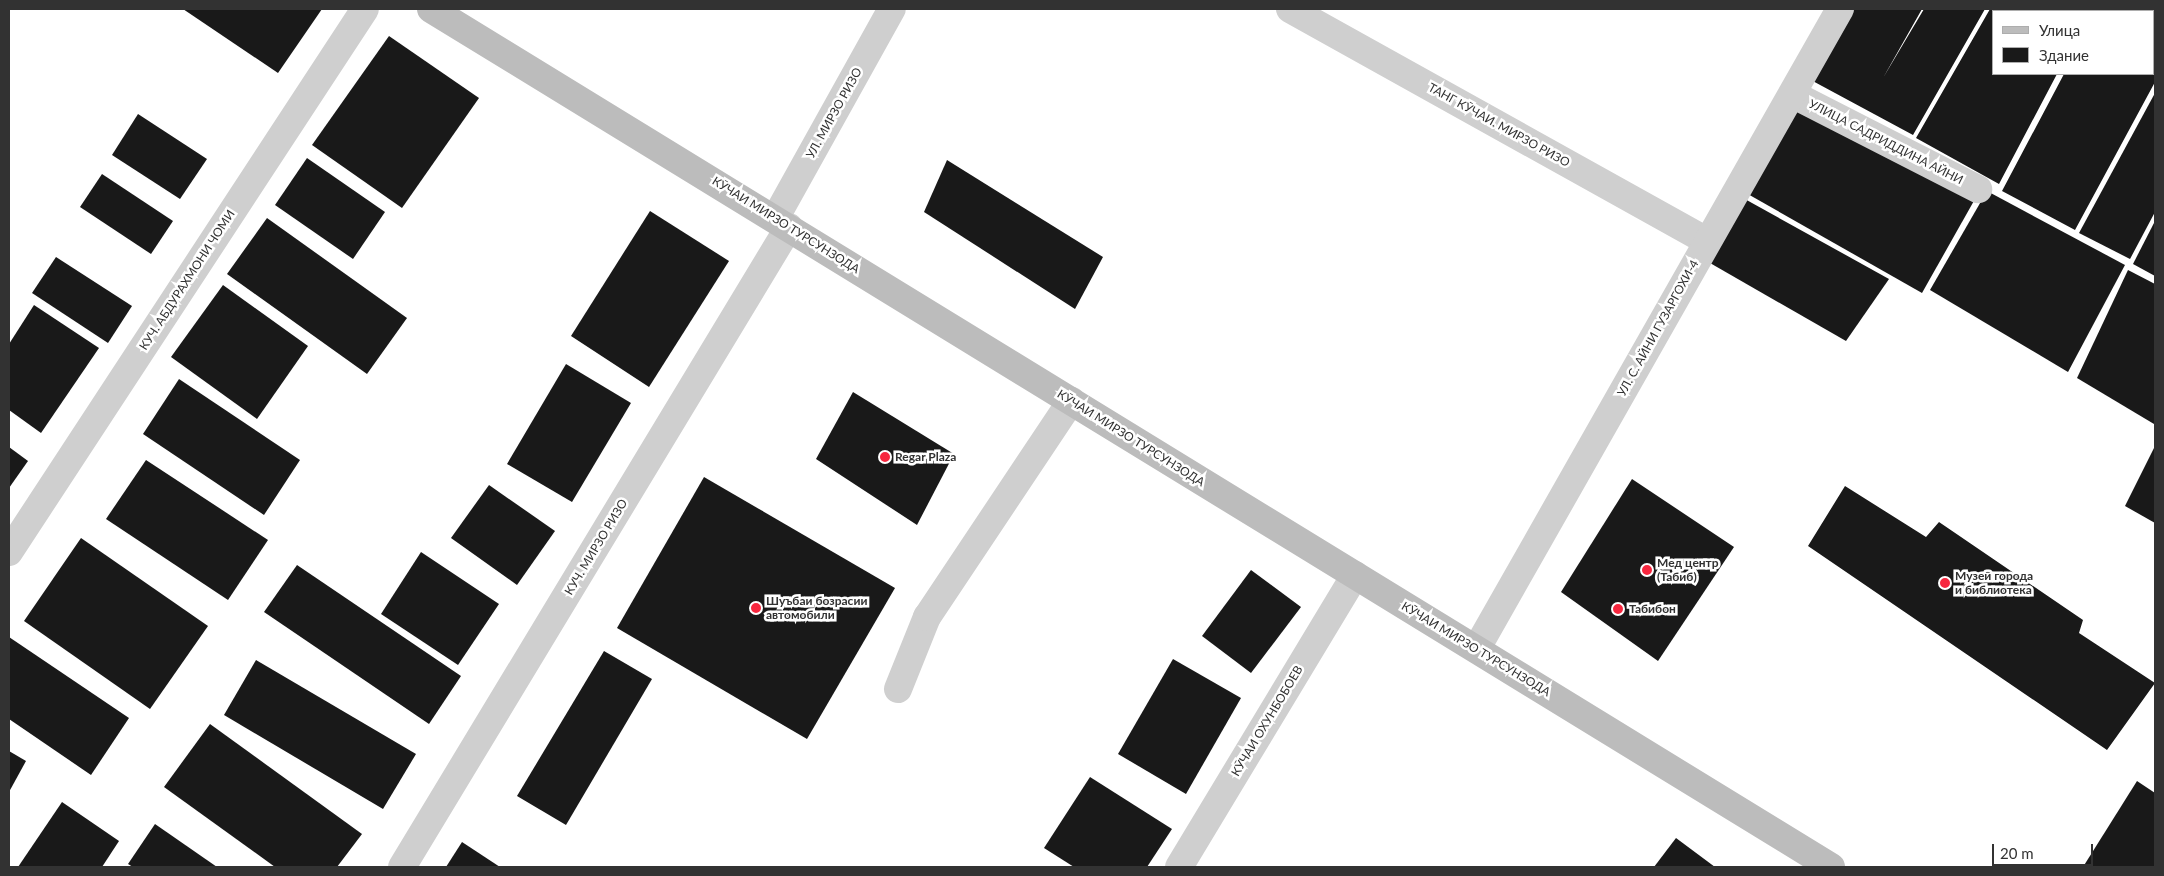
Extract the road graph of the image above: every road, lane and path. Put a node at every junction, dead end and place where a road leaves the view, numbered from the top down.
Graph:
1 (365, 9) edge
2 (431, 9) edge
3 (892, 9) edge
4 (1290, 9) edge
5 (1840, 9) edge
6 (1794, 95) junction
7 (1978, 189) dead end
8 (782, 222) junction
9 (1707, 241) junction
10 (1071, 401) junction
11 (9, 552) edge
12 (1355, 575) junction
13 (1477, 648) junction
14 (898, 689) dead end
15 (402, 867) edge
16 (1179, 867) edge
17 (1831, 867) edge

1 - 11 street, КУЧ. АБДУРАХМОНИ ЧОМИ
2 - 8 main road, КӮЧАИ МИРЗО ТУРСУНЗОДА
3 - 8 street, УЛ. МИРЗО РИЗО
4 - 9 street, ТАНГ КӮЧАИ. МИРЗО РИЗО
5 - 6 street, УЛ. С. АЙНИ ГУЗАРГОХИ-4
6 - 7 street, УЛИЦА САДРИДДИНА АЙНИ
6 - 9 street, УЛ. С. АЙНИ ГУЗАРГОХИ-4
8 - 10 main road, КӮЧАИ МИРЗО ТУРСУНЗОДА
8 - 15 street, КУЧ. МИРЗО РИЗО
9 - 13 street, УЛ. С. АЙНИ ГУЗАРГОХИ-4
10 - 12 main road, КӮЧАИ МИРЗО ТУРСУНЗОДА
10 - 14 street
12 - 13 main road, КӮЧАИ МИРЗО ТУРСУНЗОДА
12 - 16 street, КӮЧАИ ОХУНБОБОЕВ
13 - 17 main road, КӮЧАИ МИРЗО ТУРСУНЗОДА

